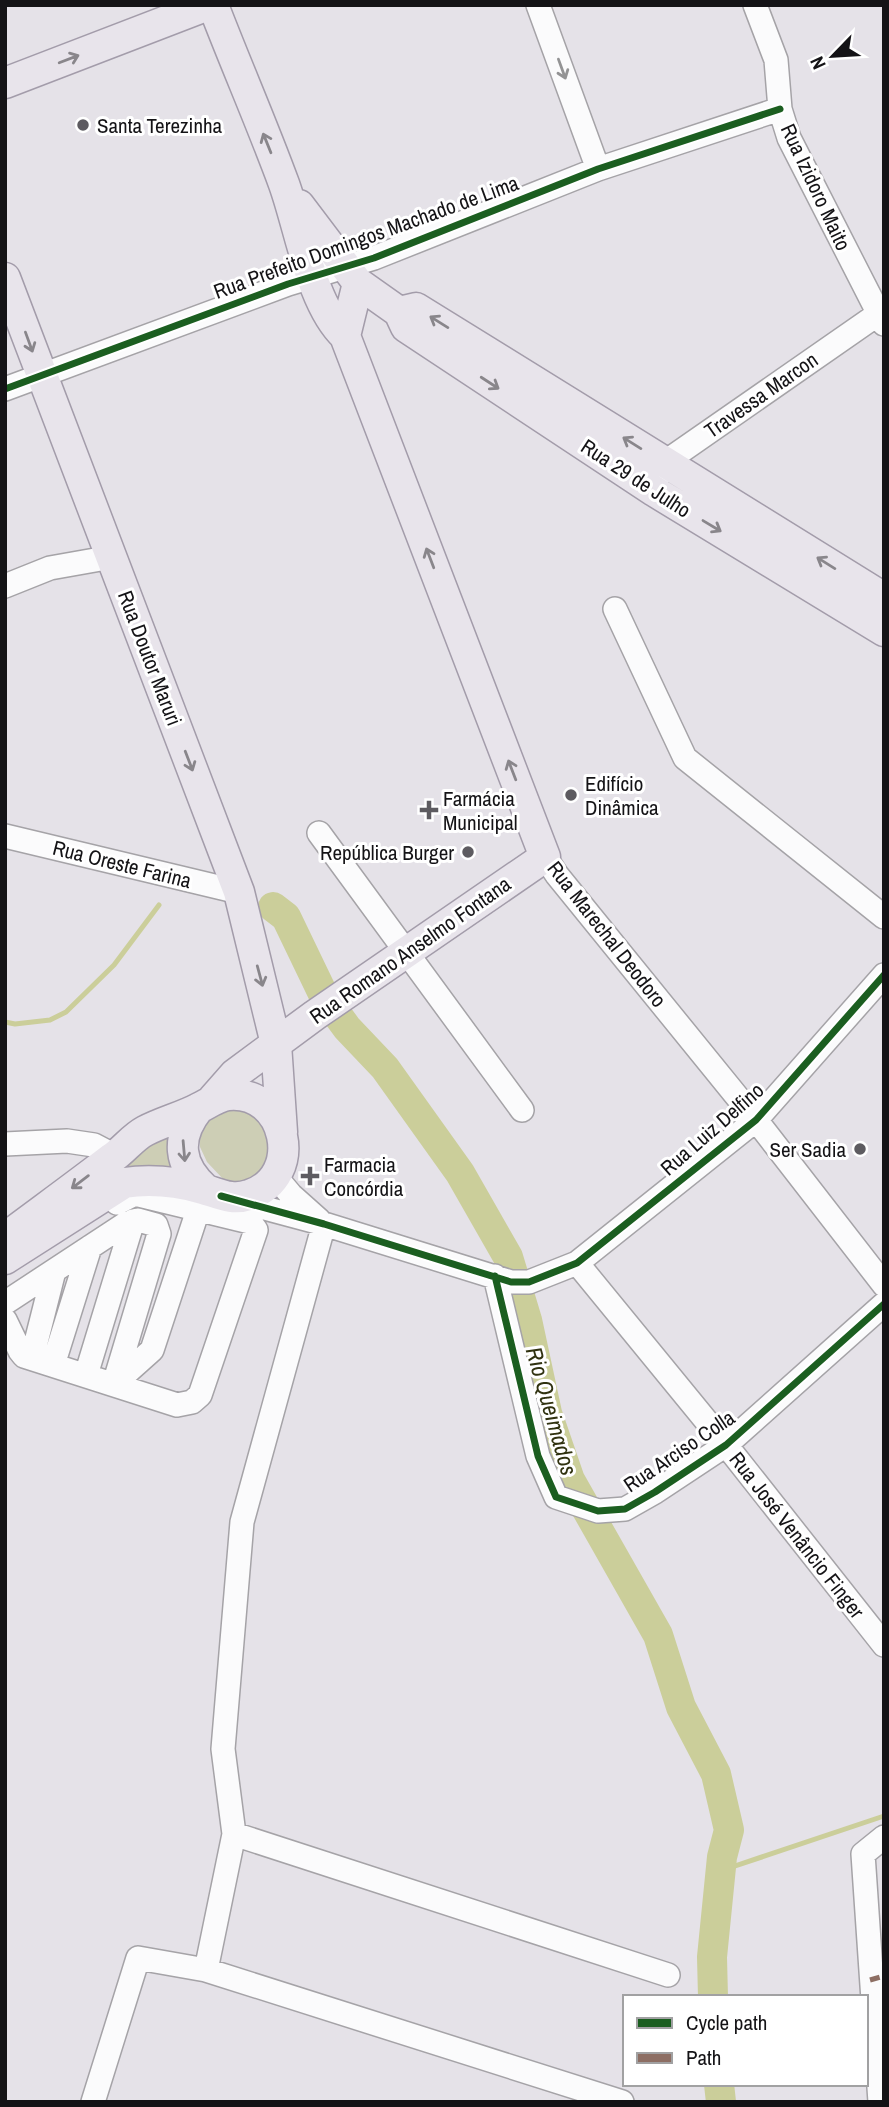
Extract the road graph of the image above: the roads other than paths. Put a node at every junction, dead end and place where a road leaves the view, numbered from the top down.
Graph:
1 (210, 5) edge
2 (538, 5) edge
3 (755, 5) edge
4 (5, 83) edge
5 (780, 109) junction
6 (598, 169) junction
7 (284, 185) junction
8 (350, 275) junction
9 (312, 277) junction
10 (5, 278) edge
11 (882, 316) edge
12 (345, 336) junction
13 (40, 375) junction
14 (5, 389) edge
15 (659, 477) junction
16 (112, 557) junction
17 (5, 586) edge
18 (884, 598) edge
19 (615, 609) dead end
20 (884, 631) edge
21 (319, 833) dead end
22 (5, 836) edge
23 (545, 857) junction
24 (239, 892) junction
25 (884, 917) edge
26 (406, 951) junction
27 (884, 975) edge
28 (276, 1044) junction
29 (206, 1104) junction
30 (522, 1110) dead end
31 (756, 1120) junction
32 (282, 1132) junction
33 (5, 1144) edge
34 (120, 1170) junction
35 (275, 1176) junction
36 (208, 1199) junction
37 (133, 1221) junction
38 (324, 1224) junction
39 (5, 1238) edge
40 (90, 1247) junction
41 (5, 1259) edge
42 (577, 1263) junction
43 (54, 1271) junction
44 (5, 1274) edge
45 (512, 1280) junction
46 (884, 1285) edge
47 (5, 1303) edge
48 (884, 1304) edge
49 (5, 1320) edge
50 (42, 1361) junction
51 (86, 1376) junction
52 (114, 1384) junction
53 (726, 1445) junction
54 (884, 1645) edge
55 (234, 1834) junction
56 (884, 1837) edge
57 (206, 1970) junction
58 (668, 1975) dead end
59 (877, 1978) edge
60 (93, 2102) edge
61 (622, 2102) edge
62 (880, 2102) edge

4 -> 1 main road
7 -> 1 main road, Rua Marechal Deodoro
2 -> 6 street
3 - 5 street, Rua Izidoro Maito
5 - 6 street, Rua Prefeito Domingos Machado de Lima
5 - 11 street, Rua Izidoro Maito
6 - 8 street, Rua Prefeito Domingos Machado de Lima
7 - 8 main road, Rua Marechal Deodoro
7 - 9 main road, Rua Marechal Deodoro
8 - 9 street, Rua Prefeito Domingos Machado de Lima
8 - 12 main road
8 - 15 main road, Rua 29 de Julho
9 - 12 main road, Rua Marechal Deodoro
9 - 13 street, Rua Prefeito Domingos Machado de Lima
10 -> 13 main road, Rua Doutor Maruri
11 - 15 street, Travessa Marcon
23 -> 12 main road, Rua Marechal Deodoro
13 - 14 street, Rua Prefeito Domingos Machado de Lima
13 - 16 main road, Rua Doutor Maruri
18 -> 15 main road, Rua 29 de Julho
15 -> 20 main road, Rua 29 de Julho
16 - 17 street
16 -> 24 main road, Rua Doutor Maruri
19 - 25 street
21 - 26 street
22 - 24 street, Rua Oreste Farina
23 - 26 main road, Rua Romano Anselmo Fontana
23 - 31 street, Rua Marechal Deodoro
24 -> 28 main road, Rua Doutor Maruri
26 - 28 main road, Rua Romano Anselmo Fontana
26 - 30 street
27 - 31 street, Rua Luiz Delfino
28 - 29 main road
28 - 32 main road, Rua Doutor Maruri
29 - 32 main road
29 - 34 main road
29 -> 36 main road
31 - 42 street, Rua Luiz Delfino
31 - 46 street, Rua Marechal Deodoro
32 - 35 main road
33 - 34 street
34 - 36 main road
34 -> 39 main road
34 - 41 main road
35 - 36 main road
35 - 38 street
36 - 38 street
36 - 44 street
36 - 52 street
36 - 52 street
37 - 40 street
37 - 51 street
37 - 52 street
38 - 45 street
38 - 55 street
40 - 43 street
40 - 50 street
42 - 45 street, Rua Luiz Delfino
42 - 53 street, Rua José Venâncio Finger
43 - 47 street
43 - 50 street
45 - 53 street, Rua Arciso Colla
48 - 53 street, Rua Arciso Colla
49 - 50 street
50 - 51 street
51 - 52 street
53 - 54 street, Rua José Venâncio Finger
55 - 57 street
55 - 58 street
56 - 59 street
57 - 60 street
57 - 61 street
59 - 62 street

